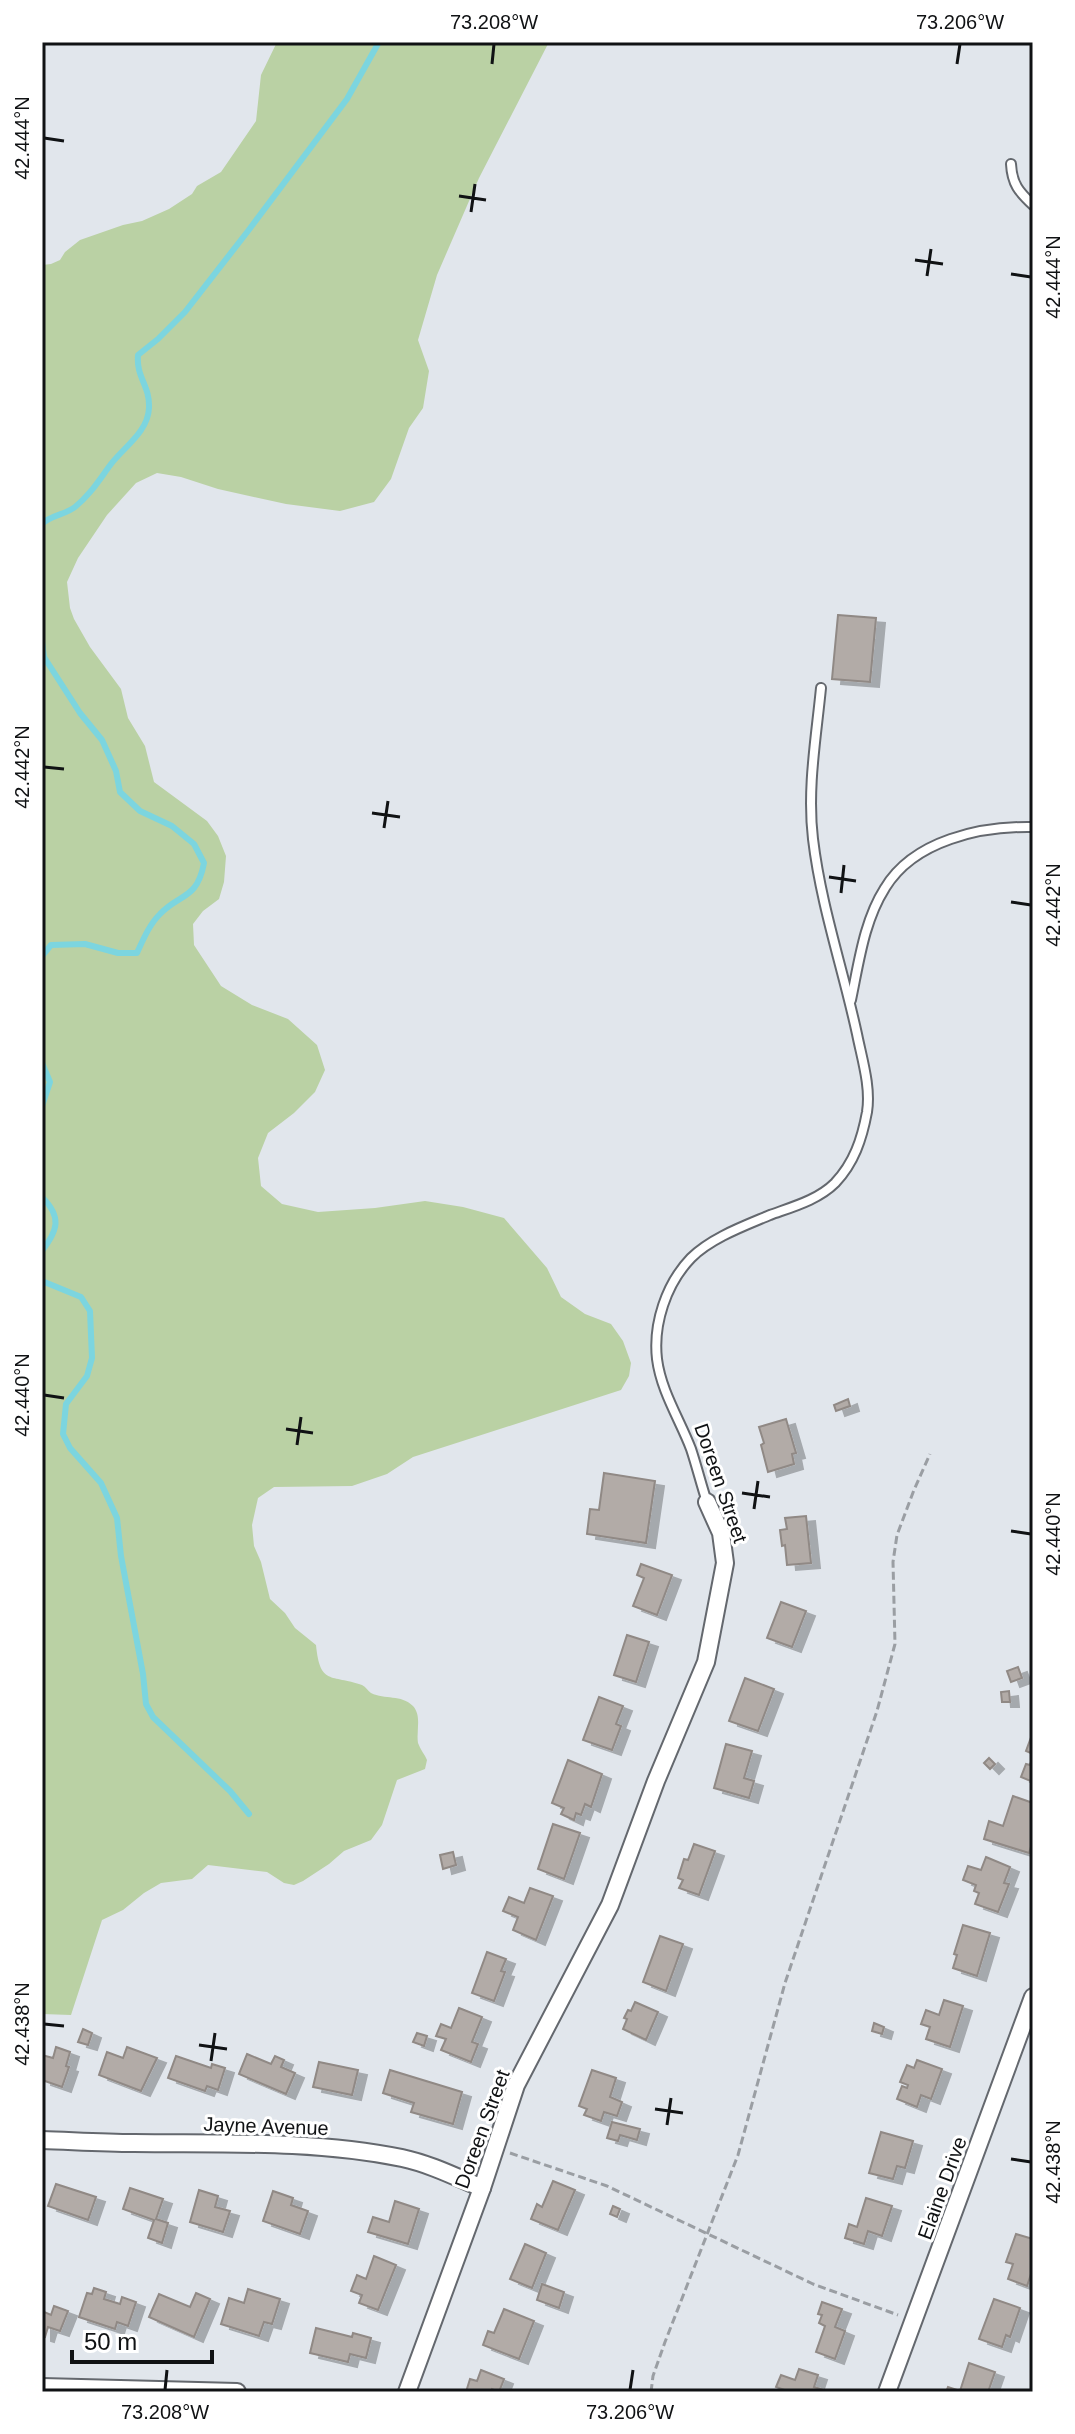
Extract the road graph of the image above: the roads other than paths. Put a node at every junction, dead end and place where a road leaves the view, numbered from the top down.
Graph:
1 (1011, 164) dead end
2 (1033, 205) edge
3 (821, 688) dead end
4 (1033, 827) edge
5 (850, 1005) junction
6 (707, 1502) joint
7 (1033, 1997) edge
8 (42, 2140) edge
9 (482, 2188) junction
10 (42, 2387) edge
11 (237, 2392) edge
12 (407, 2392) edge
13 (887, 2392) edge

1 - 2 lane
3 - 5 lane, Doreen Street
4 - 5 lane
5 - 6 lane, Doreen Street
6 - 9 street, Doreen Street
7 - 13 street, Elaine Drive
8 - 9 street, Jayne Avenue
9 - 12 street, Doreen Street
10 - 11 street

